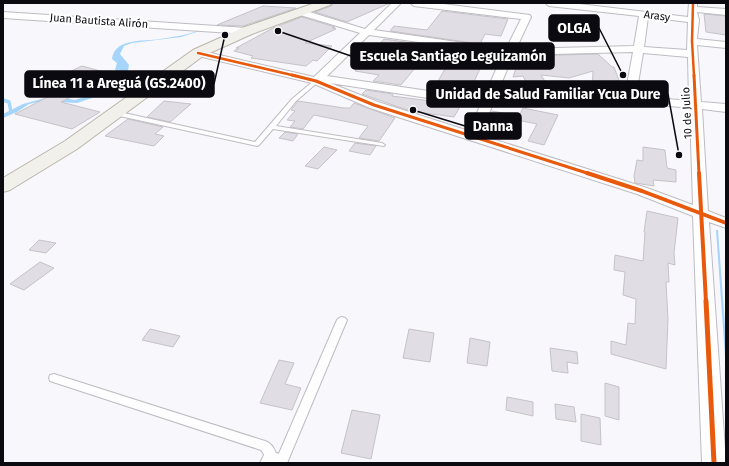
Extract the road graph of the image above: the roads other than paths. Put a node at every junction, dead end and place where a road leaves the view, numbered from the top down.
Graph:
1 (326, 3) edge
2 (398, 3) edge
3 (414, 3) edge
4 (488, 3) edge
5 (549, 3) edge
6 (581, 5) edge
7 (481, 11) junction
8 (693, 11) edge
9 (300, 12) junction
10 (726, 12) edge
11 (644, 14) junction
12 (3, 15) edge
13 (247, 31) junction
14 (366, 32) junction
15 (692, 41) junction
16 (726, 45) edge
17 (637, 49) junction
18 (509, 52) junction
19 (198, 53) junction
20 (693, 54) junction
21 (317, 79) junction
22 (630, 99) junction
23 (487, 103) junction
24 (696, 105) junction
25 (726, 108) edge
26 (115, 113) junction
27 (271, 127) junction
28 (473, 137) junction
29 (382, 145) dead end
30 (10, 178) edge
31 (3, 186) edge
32 (702, 218) junction
33 (726, 223) edge
34 (342, 320) dead end
35 (54, 378) dead end
36 (275, 463) edge
37 (714, 463) edge

1 - 9 main road
2 - 14 street
3 - 7 street
4 - 7 street
5 - 6 street, Arasy
6 - 11 street, Arasy
7 - 18 street
8 - 10 street, Arasy
8 - 11 street, Arasy
8 - 15 street, 10 de Julio
9 - 13 main road
9 - 14 street
11 - 17 street
12 - 13 street, Juan Bautista Alirón
13 - 19 main road
14 - 18 street
14 - 21 street
15 - 16 street
15 - 20 street, 10 de Julio
17 - 18 street
17 - 20 street
17 - 22 street
18 - 23 street
19 - 21 street
19 - 26 main road
20 - 24 street, 10 de Julio
21 - 23 street
21 - 27 lane
21 - 28 street
22 - 23 street
22 - 24 street
23 - 28 street
24 - 25 street
24 - 32 street, 10 de Julio
26 - 27 lane
26 - 30 main road
27 - 29 lane
28 - 32 street
30 - 31 main road
32 - 33 street
32 - 37 street, 10 de Julio
34 - 36 lane
35 - 36 lane

